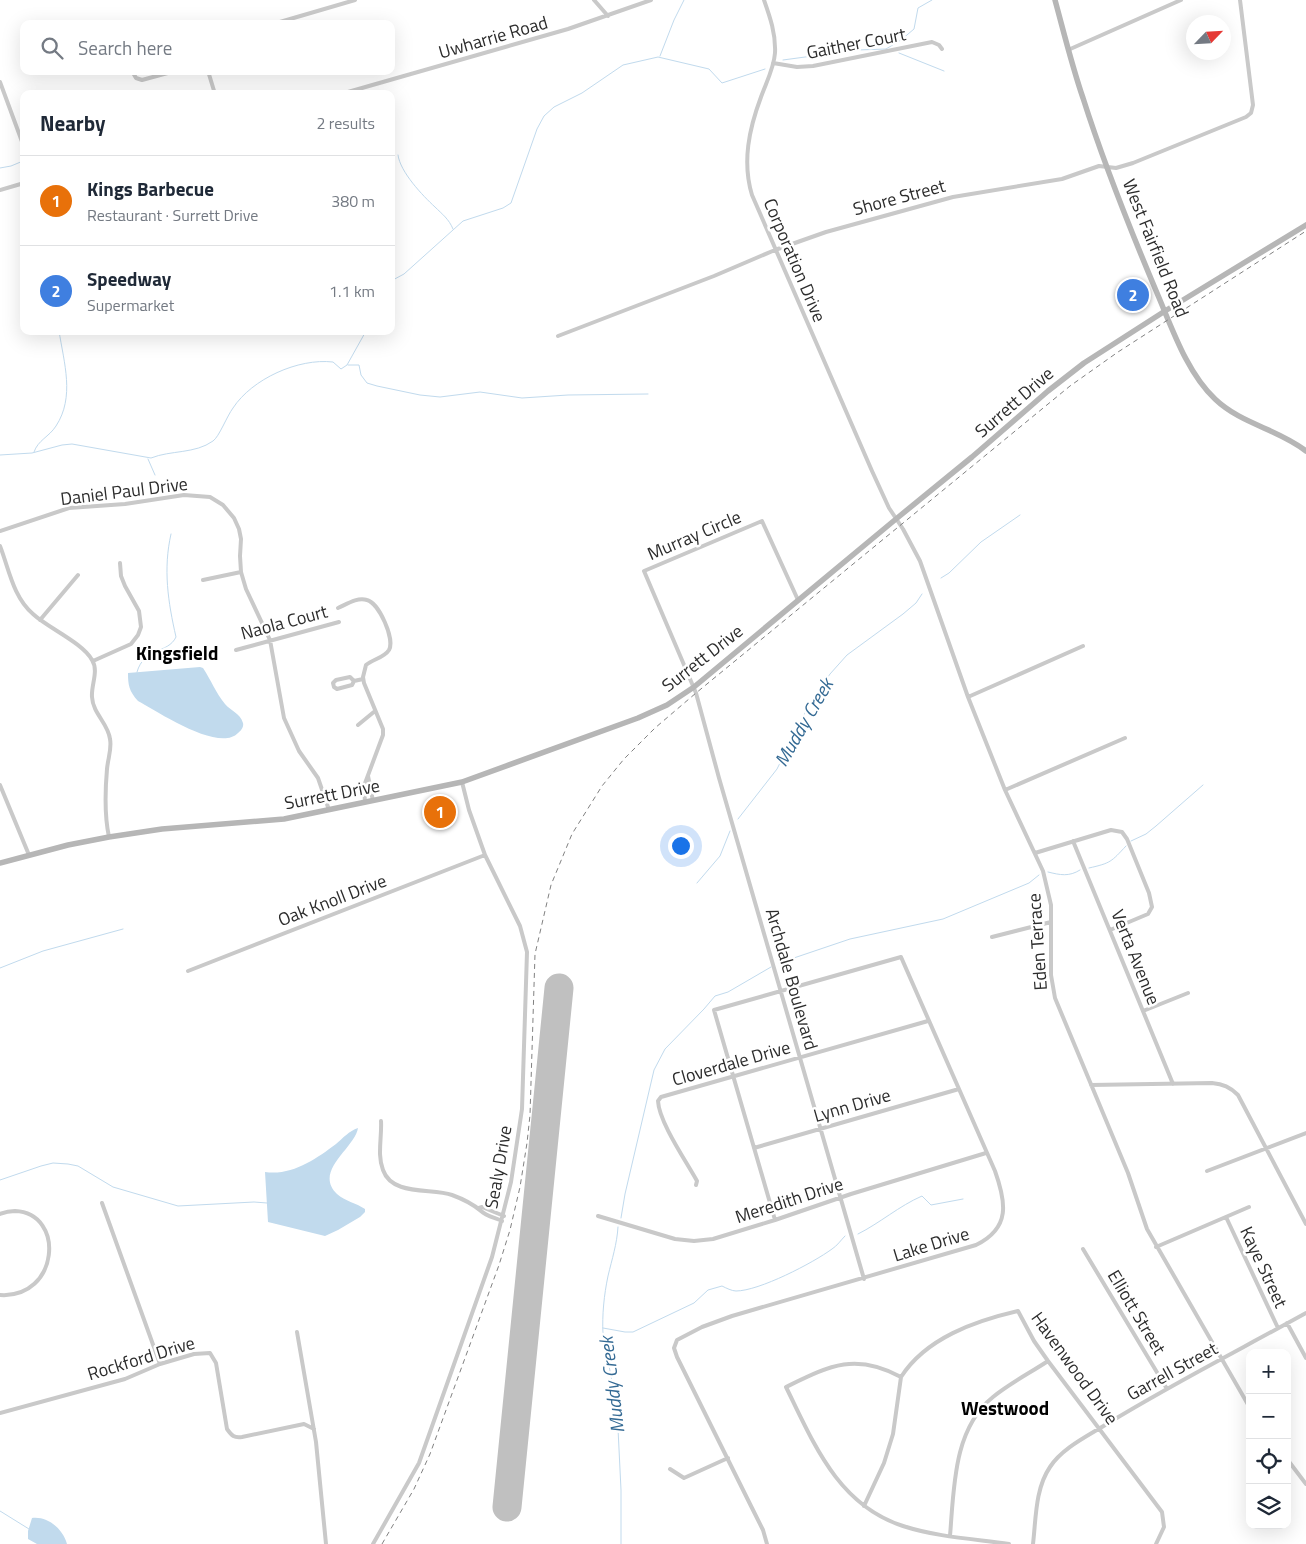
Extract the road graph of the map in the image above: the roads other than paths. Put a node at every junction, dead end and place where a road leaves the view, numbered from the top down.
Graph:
1 (355, 0) edge
2 (594, 0) edge
3 (651, 0) edge
4 (764, 0) edge
5 (1055, 0) edge
6 (1180, 0) edge
7 (1240, 0) edge
8 (608, 16) junction
9 (286, 20) edge
10 (942, 49) dead end
11 (1068, 50) junction
12 (773, 63) junction
13 (134, 75) edge
14 (160, 75) edge
15 (209, 75) edge
16 (0, 82) edge
17 (215, 90) edge
18 (355, 90) edge
19 (20, 136) edge
20 (1107, 167) junction
21 (20, 185) edge
22 (0, 190) edge
23 (1306, 225) edge
24 (775, 250) junction
25 (1165, 310) junction
26 (558, 336) dead end
27 (1306, 451) edge
28 (896, 518) junction
29 (0, 531) edge
30 (0, 546) edge
31 (120, 563) dead end
32 (242, 572) junction
33 (78, 576) dead end
34 (203, 580) dead end
35 (798, 600) junction
36 (338, 608) dead end
37 (40, 620) junction
38 (339, 622) dead end
39 (270, 640) junction
40 (1083, 646) dead end
41 (236, 650) dead end
42 (93, 661) junction
43 (363, 679) junction
44 (354, 681) junction
45 (694, 687) junction
46 (968, 697) junction
47 (375, 711) junction
48 (358, 725) dead end
49 (1125, 738) dead end
50 (368, 776) junction
51 (462, 782) junction
52 (0, 785) edge
53 (1005, 790) junction
54 (373, 801) junction
55 (366, 802) junction
56 (329, 810) junction
57 (109, 837) junction
58 (1073, 841) junction
59 (1035, 853) junction
60 (28, 855) junction
61 (485, 855) junction
62 (0, 863) edge
63 (1051, 922) junction
64 (1110, 930) junction
65 (992, 937) dead end
66 (188, 971) dead end
67 (781, 991) junction
68 (1188, 993) dead end
69 (1143, 1011) junction
70 (928, 1021) junction
71 (800, 1058) junction
72 (734, 1077) junction
73 (1173, 1084) junction
74 (1091, 1085) junction
75 (958, 1090) junction
76 (381, 1121) dead end
77 (821, 1129) junction
78 (1306, 1134) edge
79 (754, 1148) junction
80 (1266, 1149) junction
81 (986, 1153) junction
82 (1208, 1171) dead end
83 (696, 1185) dead end
84 (841, 1198) junction
85 (102, 1203) dead end
86 (1249, 1207) dead end
87 (479, 1208) junction
88 (0, 1214) edge
89 (504, 1216) junction
90 (598, 1216) dead end
91 (1226, 1217) junction
92 (775, 1220) junction
93 (502, 1221) junction
94 (1306, 1224) edge
95 (1156, 1247) junction
96 (1083, 1248) dead end
97 (864, 1279) junction
98 (0, 1295) edge
99 (1306, 1313) edge
100 (1287, 1323) junction
101 (1278, 1328) junction
102 (297, 1332) dead end
103 (1306, 1358) edge
104 (1222, 1359) junction
105 (1048, 1361) junction
106 (160, 1364) junction
107 (901, 1377) junction
108 (1167, 1389) junction
109 (1246, 1401) edge
110 (0, 1413) edge
111 (1100, 1428) junction
112 (314, 1429) junction
113 (728, 1458) junction
114 (1291, 1464) edge
115 (670, 1469) dead end
116 (1306, 1484) edge
117 (864, 1506) junction
118 (950, 1536) junction
119 (326, 1544) edge
120 (373, 1544) edge
121 (767, 1544) edge
122 (1009, 1544) edge
123 (1032, 1544) edge
124 (1156, 1544) edge

1 - 9 street
2 - 8 street
3 - 8 street, Uwharrie Road
4 - 12 street, Corporation Drive
5 - 11 street, West Fairfield Road
6 - 11 street
7 - 20 street, Shore Street
8 - 18 street, Uwharrie Road
10 - 12 street, Gaither Court
11 - 20 street, West Fairfield Road
12 - 24 street, Corporation Drive
13 - 14 street
15 - 17 street
16 - 19 street
20 - 24 street, Shore Street
20 - 25 street, West Fairfield Road
21 - 22 street
23 - 25 street, Surrett Drive
24 - 26 street, Shore Street
24 - 28 street, Corporation Drive
25 - 27 street, West Fairfield Road
25 - 28 street, Surrett Drive
28 - 35 street, Surrett Drive
28 - 46 street, Eden Terrace
29 - 32 street, Daniel Paul Drive
30 - 37 street
31 - 42 street
32 - 34 street
32 - 39 street, Daniel Paul Drive
33 - 37 street
35 - 45 street, Surrett Drive
35 - 45 street, Murray Circle
36 - 43 street
37 - 42 street
38 - 39 street, Naola Court
39 - 41 street, Naola Court
39 - 56 street, Daniel Paul Drive
40 - 46 street
42 - 57 street
43 - 44 street
43 - 47 street
44 - 44 street
45 - 51 street, Surrett Drive
45 - 67 street, Archdale Boulevard
46 - 53 street, Eden Terrace
47 - 48 street
47 - 50 street
49 - 53 street
50 - 54 street
50 - 55 street
51 - 54 street, Surrett Drive
51 - 61 street, Sealy Drive
52 - 60 street
53 - 59 street, Eden Terrace
54 - 55 street, Surrett Drive
55 - 56 street, Surrett Drive
56 - 57 street, Surrett Drive
57 - 60 street, Surrett Drive
58 - 59 street
58 - 64 street, Verta Avenue
58 - 64 street
59 - 63 street, Eden Terrace
60 - 62 street, Surrett Drive
61 - 66 street, Oak Knoll Drive
61 - 89 street, Sealy Drive
63 - 65 street
63 - 74 street, Eden Terrace
64 - 69 street, Verta Avenue
67 - 70 street, Lake Drive
67 - 71 street, Archdale Boulevard
67 - 72 street, Lake Drive
68 - 69 street
69 - 73 street, Verta Avenue
70 - 71 street, Cloverdale Drive
70 - 75 street, Lake Drive
71 - 72 street, Cloverdale Drive
71 - 77 street, Archdale Boulevard
72 - 79 street
72 - 83 street, Cloverdale Drive
73 - 74 street
73 - 80 street
74 - 95 street, Eden Terrace
75 - 77 street, Lynn Drive
75 - 81 street, Lake Drive
76 - 87 street
77 - 79 street, Lynn Drive
77 - 84 street, Archdale Boulevard
78 - 80 street
79 - 92 street
80 - 82 street
80 - 94 street
81 - 84 street, Meredith Drive
81 - 97 street, Lake Drive
84 - 92 street, Meredith Drive
84 - 97 street, Archdale Boulevard
85 - 106 street
86 - 91 street
87 - 89 street
87 - 93 street
88 - 98 street
89 - 93 street, Sealy Drive
90 - 92 street, Meredith Drive
91 - 95 street
91 - 101 street, Kaye Street
93 - 120 street, Sealy Drive
95 - 104 street, Eden Terrace
96 - 108 street, Elliott Street
97 - 113 street, Lake Drive
99 - 100 street, Garrell Street
100 - 101 street, Garrell Street
100 - 103 street, Kaye Street
101 - 104 street, Garrell Street
102 - 112 street
104 - 108 street, Garrell Street
104 - 109 street, Eden Terrace
105 - 107 street, Havenwood Drive
105 - 111 street, Havenwood Drive
105 - 118 street
106 - 110 street, Rockford Drive
106 - 112 street, Rockford Drive
107 - 117 street
107 - 117 street
108 - 111 street, Garrell Street
111 - 123 street, Garrell Street
111 - 124 street, Havenwood Drive
112 - 119 street
113 - 115 street
113 - 121 street, Lake Drive
114 - 116 street
117 - 118 street
118 - 122 street

